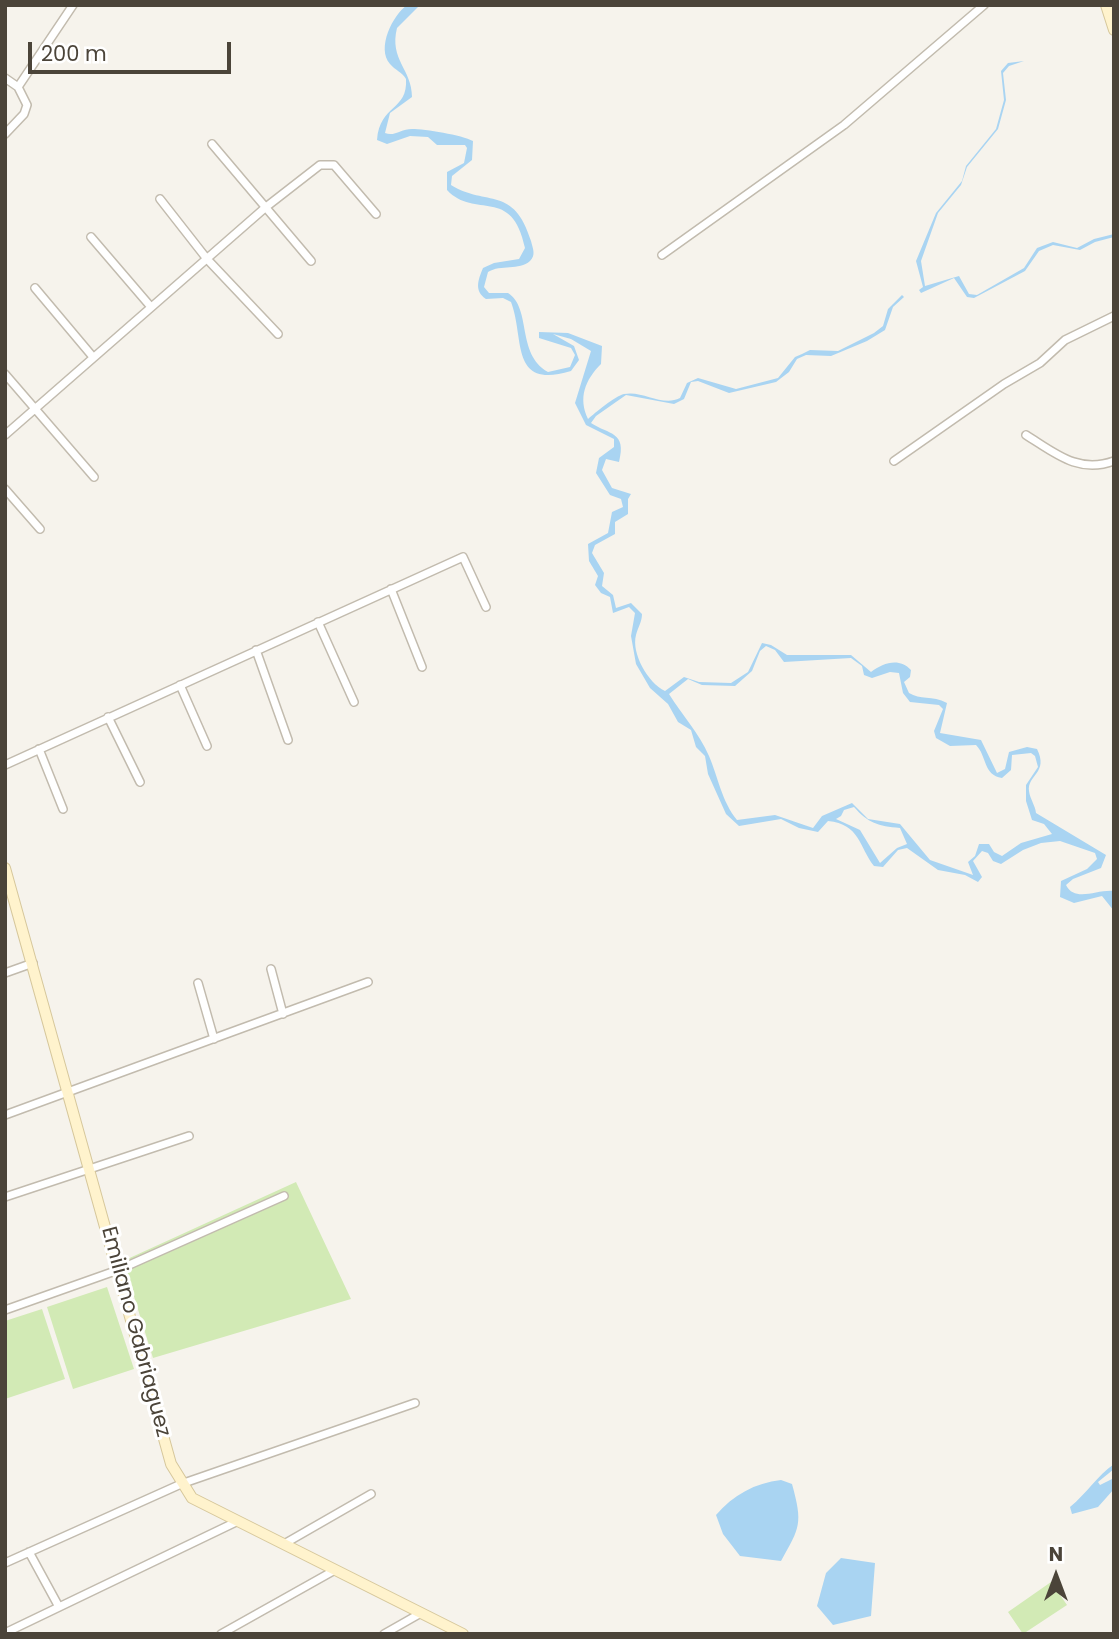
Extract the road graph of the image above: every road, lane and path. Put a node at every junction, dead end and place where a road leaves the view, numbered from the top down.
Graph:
1 (73, 5) edge
2 (984, 5) edge
3 (1106, 5) edge
4 (1114, 30) edge
5 (5, 78) edge
6 (18, 87) junction
7 (5, 134) edge
8 (212, 145) dead end
9 (159, 199) dead end
10 (266, 207) junction
11 (376, 214) dead end
12 (91, 237) dead end
13 (662, 254) dead end
14 (207, 259) junction
15 (311, 261) dead end
16 (35, 288) dead end
17 (151, 307) junction
18 (1114, 316) edge
19 (278, 334) dead end
20 (93, 357) junction
21 (5, 374) edge
22 (36, 407) junction
23 (5, 435) edge
24 (1026, 435) dead end
25 (894, 461) dead end
26 (1114, 461) edge
27 (94, 477) dead end
28 (5, 488) edge
29 (40, 529) dead end
30 (391, 589) junction
31 (485, 607) dead end
32 (318, 622) junction
33 (256, 650) junction
34 (422, 667) dead end
35 (180, 685) junction
36 (354, 702) dead end
37 (108, 717) junction
38 (288, 740) dead end
39 (207, 746) dead end
40 (39, 749) junction
41 (5, 765) edge
42 (140, 782) dead end
43 (62, 809) dead end
44 (5, 868) edge
45 (9, 895) edge
46 (33, 963) junction
47 (271, 969) dead end
48 (5, 973) edge
49 (368, 982) dead end
50 (198, 984) dead end
51 (283, 1014) junction
52 (214, 1039) junction
53 (69, 1092) junction
54 (5, 1115) edge
55 (189, 1136) dead end
56 (90, 1167) junction
57 (284, 1196) dead end
58 (5, 1197) edge
59 (118, 1269) junction
60 (5, 1310) edge
61 (415, 1403) dead end
62 (180, 1484) junction
63 (372, 1494) dead end
64 (237, 1521) junction
65 (284, 1544) junction
66 (29, 1552) junction
67 (5, 1563) edge
68 (335, 1570) junction
69 (59, 1607) junction
70 (421, 1612) junction
71 (5, 1633) edge
72 (221, 1634) edge
73 (384, 1634) edge
74 (463, 1634) edge

1 - 6 street
2 - 13 street
3 - 4 main road
5 - 6 street
6 - 7 street
8 - 10 street
9 - 14 street
10 - 11 street
10 - 14 street
10 - 15 street
12 - 17 street
14 - 17 street
14 - 19 street
16 - 20 street
17 - 20 street
18 - 25 street
20 - 22 street
21 - 22 street
22 - 23 street
22 - 27 street
24 - 26 street
28 - 29 street
30 - 31 street
30 - 32 street
30 - 34 street
32 - 33 street
32 - 36 street
33 - 35 street
33 - 38 street
35 - 37 street
35 - 39 street
37 - 40 street
37 - 42 street
40 - 41 street
40 - 43 street
44 - 45 main road, Emiliano Gabriaguez
45 - 46 main road, Emiliano Gabriaguez
46 - 48 street
46 - 53 main road, Emiliano Gabriaguez
47 - 51 street
49 - 51 street
50 - 52 street
51 - 52 street
52 - 53 street
53 - 54 street
53 - 56 main road, Emiliano Gabriaguez
55 - 56 street
56 - 58 street
56 - 59 main road, Emiliano Gabriaguez
57 - 59 street
59 - 60 street
59 - 62 main road, Emiliano Gabriaguez
61 - 62 street
62 - 64 main road
62 - 66 street
63 - 65 street
64 - 65 main road
64 - 69 street
65 - 68 main road
66 - 67 street
66 - 69 street
68 - 70 main road
68 - 72 street
69 - 71 street
70 - 73 street
70 - 74 main road

